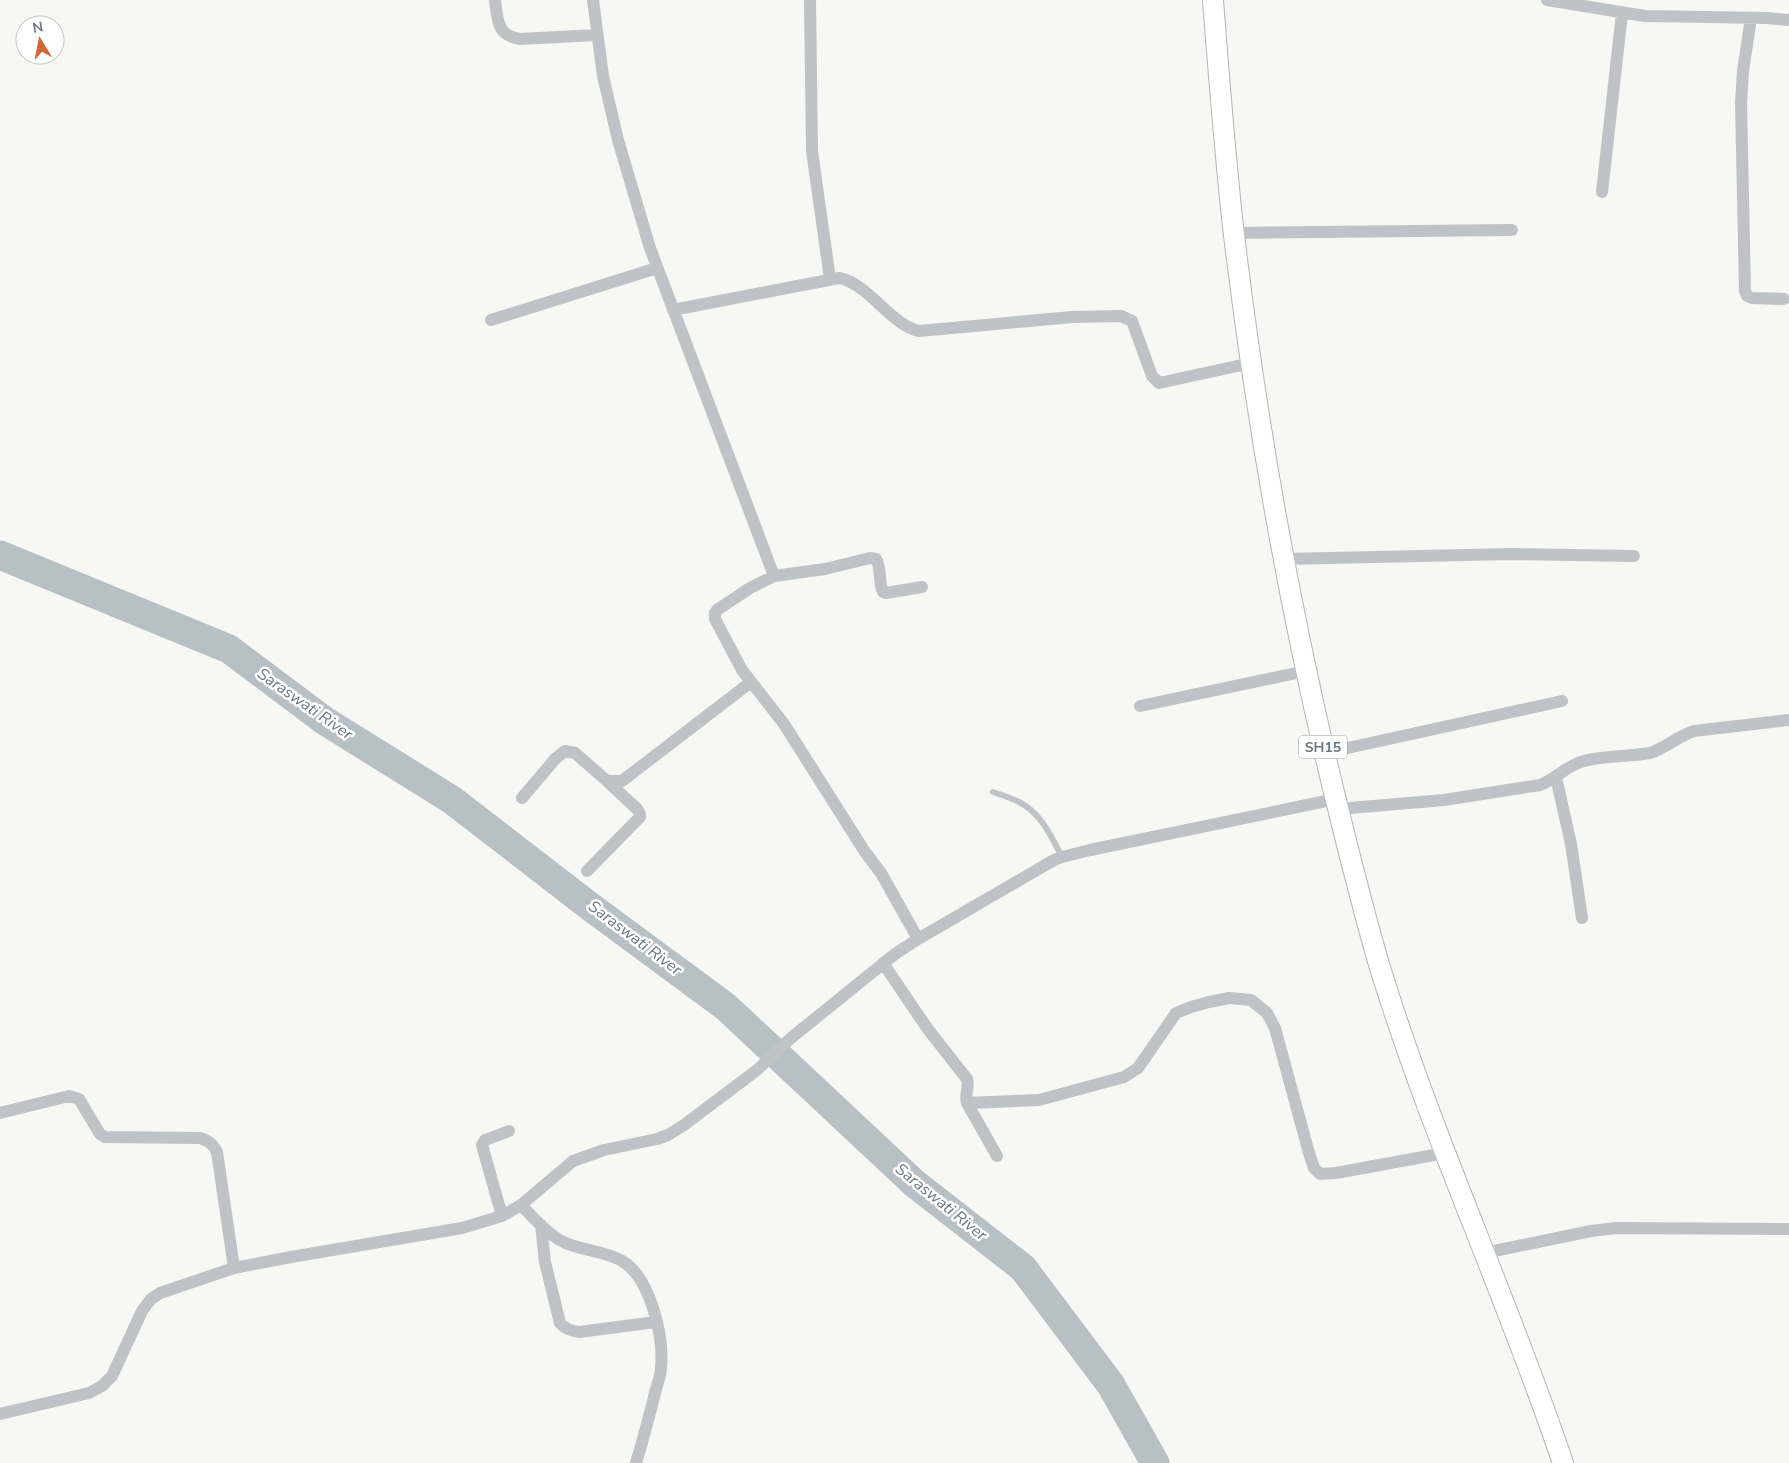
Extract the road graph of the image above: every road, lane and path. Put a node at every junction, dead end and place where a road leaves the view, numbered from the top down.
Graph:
1 (496, 0) edge
2 (593, 0) edge
3 (810, 0) edge
4 (1213, 0) edge
5 (1547, 0) edge
6 (1585, 3) edge
7 (1622, 13) junction
8 (1751, 18) junction
9 (1789, 20) edge
10 (596, 35) junction
11 (1602, 192) dead end
12 (1512, 230) dead end
13 (1234, 233) junction
14 (658, 268) junction
15 (830, 279) junction
16 (1784, 299) dead end
17 (673, 310) junction
18 (491, 320) dead end
19 (1251, 364) junction
20 (1634, 556) dead end
21 (1284, 559) junction
22 (774, 576) junction
23 (922, 587) dead end
24 (1306, 671) junction
25 (751, 682) junction
26 (1562, 701) dead end
27 (1140, 706) dead end
28 (1789, 720) edge
29 (1325, 753) junction
30 (1556, 777) junction
31 (607, 781) junction
32 (993, 792) dead end
33 (522, 798) dead end
34 (1337, 804) junction
35 (1062, 857) junction
36 (587, 872) dead end
37 (1582, 918) dead end
38 (918, 939) junction
39 (883, 963) junction
40 (967, 1103) junction
41 (0, 1113) edge
42 (509, 1131) dead end
43 (1445, 1153) junction
44 (997, 1156) dead end
45 (521, 1205) junction
46 (502, 1216) junction
47 (541, 1225) junction
48 (1789, 1229) edge
49 (1484, 1253) junction
50 (234, 1268) junction
51 (656, 1322) junction
52 (0, 1414) edge
53 (636, 1463) edge
54 (1563, 1463) edge

1 - 10 street
2 - 10 street
3 - 15 street
4 - 13 main road, SH15
5 - 6 street
6 - 7 street
7 - 8 street
7 - 11 street
8 - 9 street
8 - 16 street
10 - 14 street
12 - 13 street
13 - 19 main road, SH15
14 - 17 street
14 - 18 street
15 - 17 street
15 - 19 street
17 - 22 street
19 - 21 main road, SH15
20 - 21 street
21 - 24 main road, SH15
22 - 23 street
22 - 25 street
24 - 27 street
24 - 29 main road, SH15
25 - 31 street
25 - 38 street
26 - 29 street
28 - 30 street
29 - 34 main road, SH15
30 - 34 street
30 - 37 street
31 - 33 street
31 - 36 street
32 - 35 lane
34 - 35 street
34 - 43 main road, SH15
35 - 38 street
38 - 39 street
39 - 40 street
39 - 45 street
40 - 43 street
40 - 44 street
41 - 50 street
42 - 46 street
43 - 49 main road, SH15
45 - 46 street
45 - 47 street
46 - 50 street
47 - 51 street
47 - 51 street
48 - 49 street
49 - 54 main road, SH15
50 - 52 street
51 - 53 street

